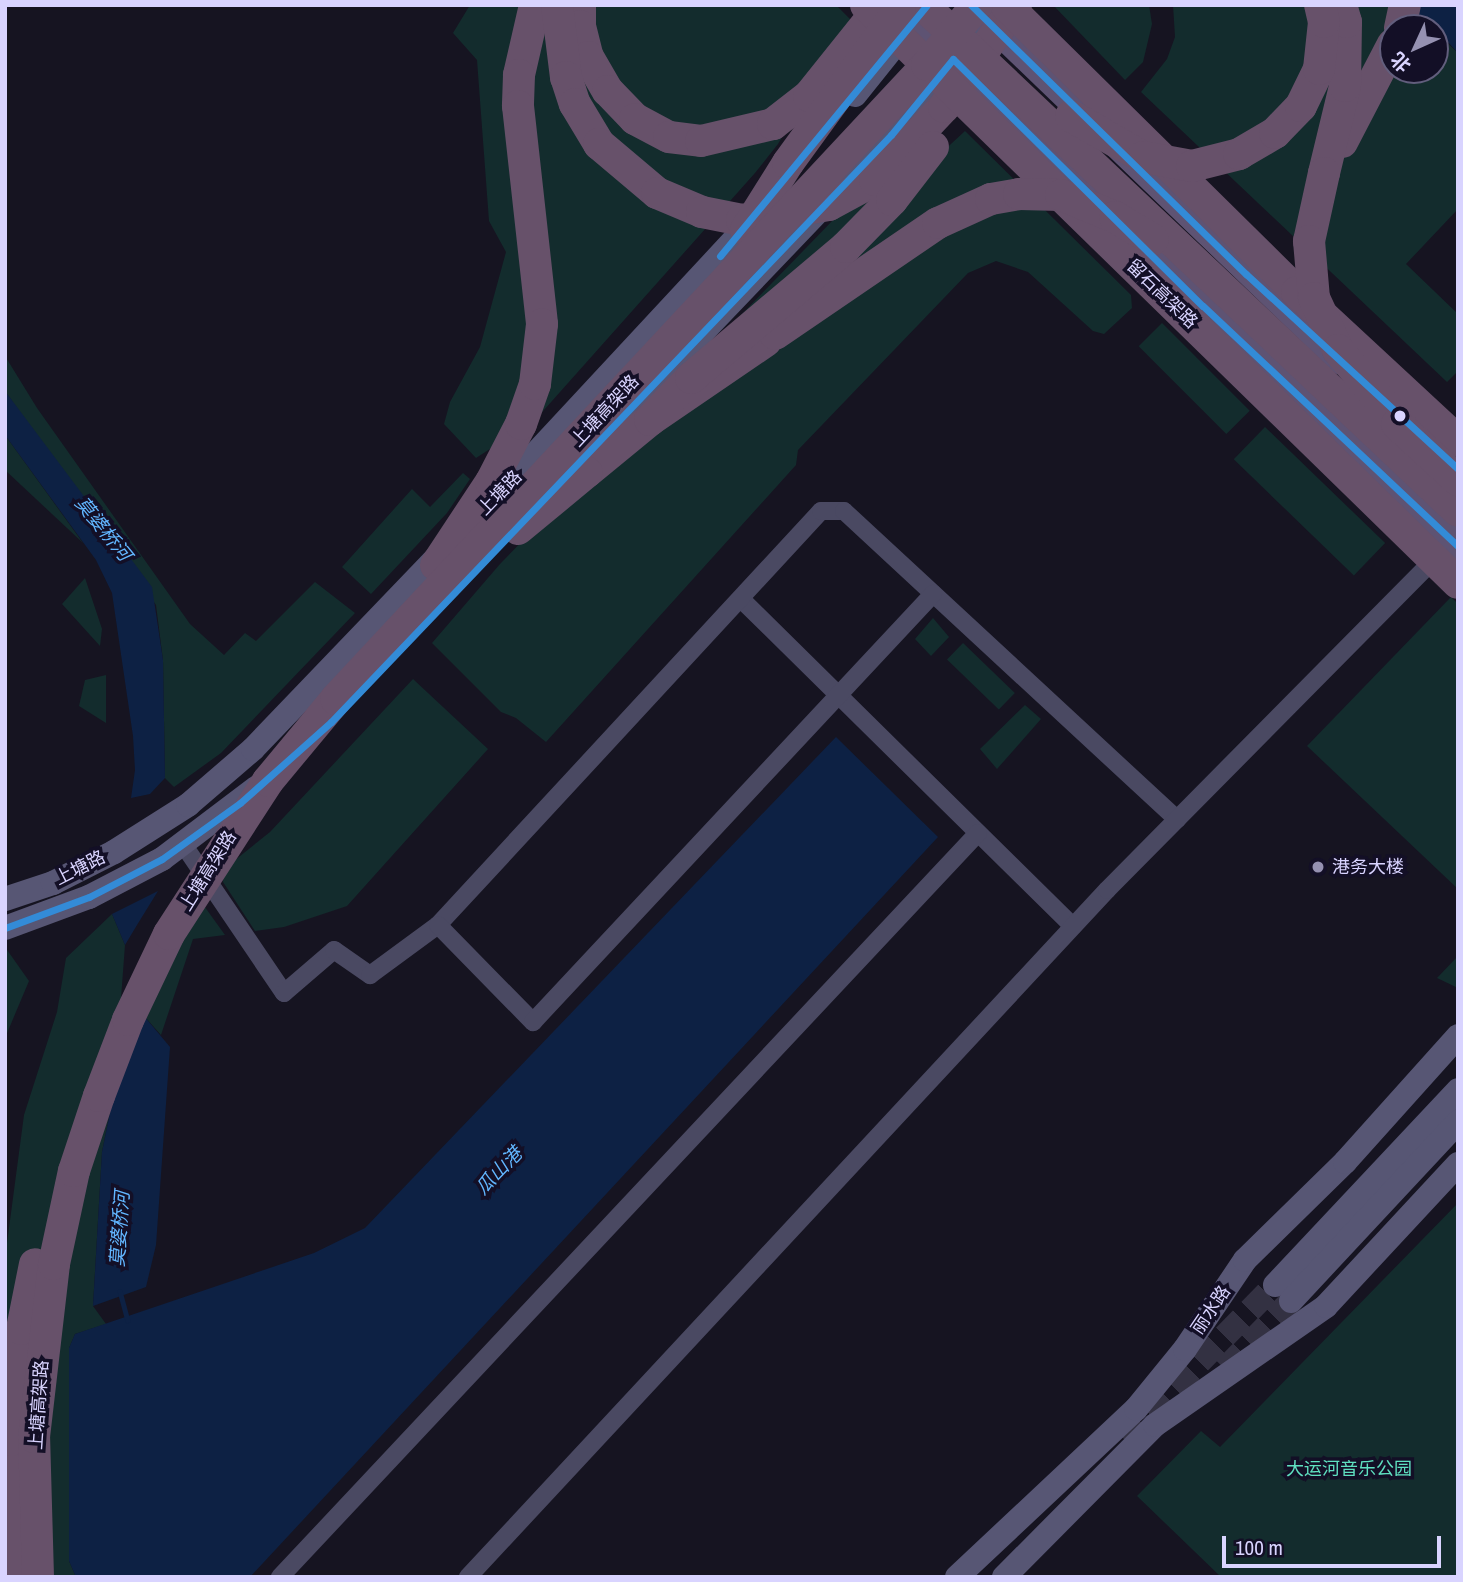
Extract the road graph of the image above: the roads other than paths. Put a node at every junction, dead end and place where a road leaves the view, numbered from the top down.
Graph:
1 (535, 5) edge
2 (557, 5) edge
3 (580, 5) edge
4 (866, 5) edge
5 (882, 5) edge
6 (955, 5) edge
7 (1016, 5) edge
8 (1040, 5) edge
9 (1320, 5) edge
10 (1341, 5) edge
11 (987, 8) edge
12 (912, 9) edge
13 (953, 59) junction
14 (1379, 70) edge
15 (1071, 116) junction
16 (1324, 173) junction
17 (743, 234) junction
18 (1221, 286) junction
19 (650, 420) junction
20 (1412, 438) junction
21 (1458, 441) edge
22 (1458, 469) edge
23 (1458, 480) edge
24 (1456, 533) edge
25 (433, 580) junction
26 (1458, 583) edge
27 (933, 594) junction
28 (741, 599) junction
29 (839, 696) junction
30 (1177, 819) junction
31 (978, 833) junction
32 (183, 844) junction
33 (5, 899) edge
34 (438, 925) junction
35 (1073, 926) junction
36 (5, 928) edge
37 (1458, 1036) edge
38 (1458, 1090) edge
39 (1458, 1122) edge
40 (1458, 1164) edge
41 (16, 1577) edge
42 (38, 1577) edge
43 (280, 1577) edge
44 (468, 1577) edge
45 (957, 1577) edge
46 (1004, 1577) edge

1 - 25 highway, bridge
2 - 7 highway, bridge
3 - 5 highway
4 - 26 highway, 留石高架路, bridge
6 - 15 highway, bridge
6 - 17 highway, 上塘高架路, bridge
8 - 19 highway, bridge
9 - 15 highway, bridge
10 - 16 highway
11 - 13 main road, 上塘路
11 - 21 highway, bridge
11 - 22 main road
11 - 25 highway, 上塘高架路, bridge
12 - 13 main road
12 - 17 highway, bridge
12 - 18 highway, bridge
12 - 33 main road, 上塘路
13 - 24 main road
13 - 32 main road, 上塘路
14 - 16 highway
15 - 20 highway, bridge
16 - 20 highway, bridge
17 - 25 highway, 上塘高架路, bridge
18 - 19 highway, bridge
18 - 24 highway, bridge
19 - 25 highway, bridge
20 - 23 highway, bridge
24 - 30 street
25 - 41 highway, 上塘高架路, bridge
25 - 42 highway, 上塘高架路, bridge
27 - 28 street
27 - 29 street
27 - 30 street
28 - 29 street
28 - 34 street
29 - 31 street
29 - 34 street
30 - 35 street
31 - 35 street
31 - 43 street
32 - 34 street
32 - 36 main road, 上塘路
35 - 44 street
37 - 45 main road, 丽水路
38 - 39 main road
40 - 46 main road

